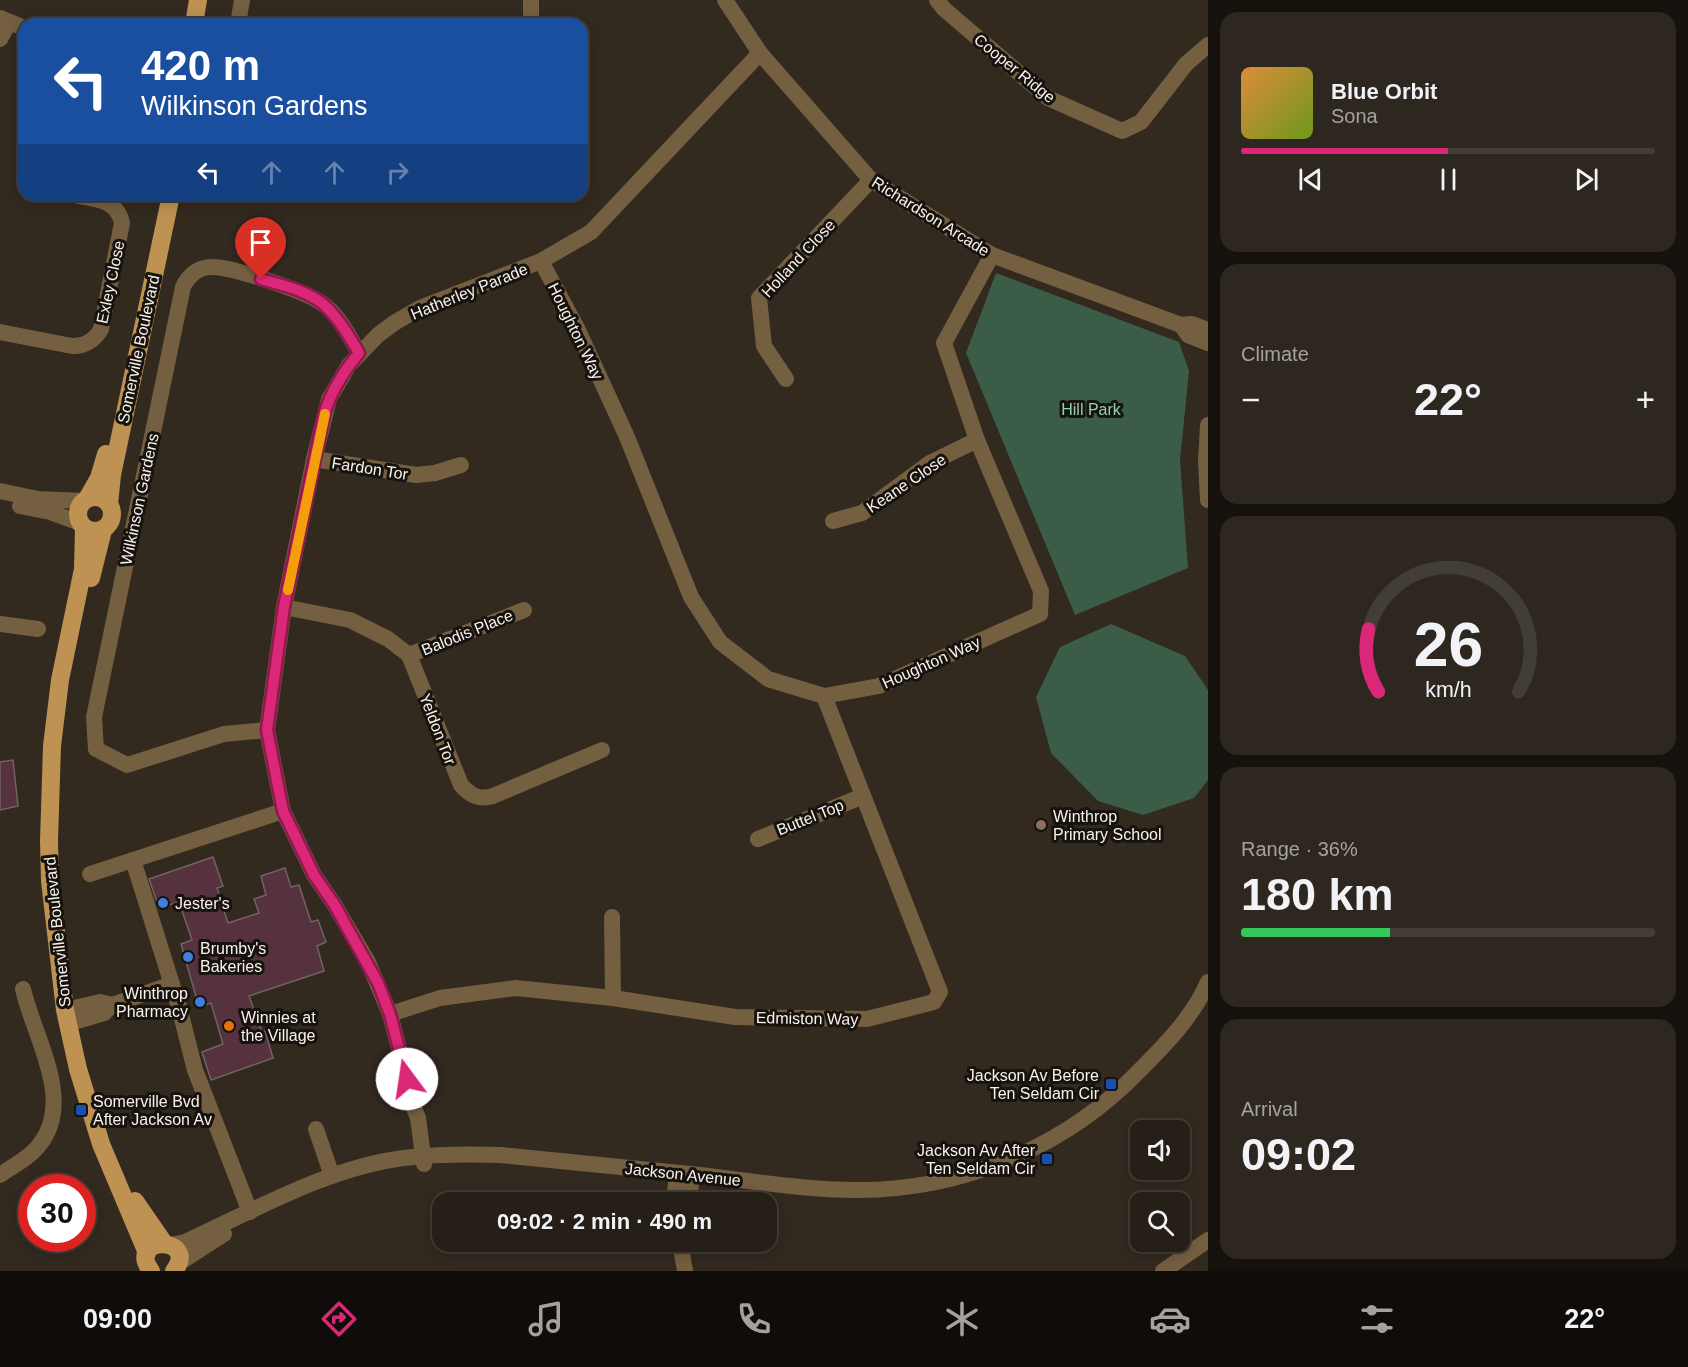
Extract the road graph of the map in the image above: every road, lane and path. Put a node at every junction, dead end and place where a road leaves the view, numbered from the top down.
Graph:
1 (198, 0) edge
2 (209, 0) edge
3 (242, 0) edge
4 (531, 0) edge
5 (724, 0) edge
6 (937, 0) edge
7 (195, 18) edge
8 (207, 18) edge
9 (239, 18) edge
10 (531, 18) edge
11 (11, 23) edge
12 (0, 39) edge
13 (1208, 45) edge
14 (760, 53) junction
15 (872, 180) junction
16 (99, 201) edge
17 (159, 201) edge
18 (170, 201) edge
19 (992, 255) junction
20 (541, 261) junction
21 (1181, 326) junction
22 (1208, 330) edge
23 (0, 333) edge
24 (1208, 343) edge
25 (359, 353) junction
26 (786, 380) dead end
27 (1208, 425) edge
28 (977, 440) junction
29 (314, 459) junction
30 (461, 465) dead end
31 (0, 491) edge
32 (86, 500) junction
33 (1208, 500) edge
34 (0, 502) edge
35 (109, 504) junction
36 (833, 521) dead end
37 (82, 525) junction
38 (103, 530) junction
39 (284, 607) junction
40 (524, 610) dead end
41 (0, 624) edge
42 (38, 629) dead end
43 (409, 655) junction
44 (824, 696) junction
45 (267, 730) junction
46 (602, 750) dead end
47 (863, 796) junction
48 (283, 811) junction
49 (758, 839) dead end
50 (133, 860) junction
51 (90, 874) dead end
52 (612, 917) dead end
53 (1208, 982) edge
54 (172, 984) junction
55 (23, 989) dead end
56 (613, 998) junction
57 (1208, 1005) edge
58 (390, 1014) junction
59 (71, 1016) junction
60 (316, 1129) dead end
61 (418, 1161) junction
62 (0, 1175) edge
63 (332, 1176) junction
64 (684, 1178) junction
65 (678, 1192) edge
66 (687, 1192) edge
67 (250, 1212) junction
68 (1208, 1240) edge
69 (167, 1244) junction
70 (682, 1252) edge
71 (147, 1253) junction
72 (178, 1268) edge
73 (151, 1271) edge
74 (685, 1271) edge
75 (1163, 1271) edge

1 - 7 main road
2 - 8 main road
3 - 9 street
4 - 10 street
5 - 14 street, Richardson Arcade
6 - 13 street, Cooper Ridge
11 - 12 street
14 - 15 street, Richardson Arcade
14 - 20 street, Hatherley Parade
15 - 19 street, Richardson Arcade
15 - 26 street, Holland Close
16 - 23 street, Exley Close
17 - 32 main road, Somerville Boulevard
18 - 35 main road, Somerville Boulevard
19 - 21 street, Richardson Arcade
19 - 28 street, Houghton Way
20 - 25 street, Hatherley Parade
20 - 44 street, Houghton Way
21 - 22 street, Richardson Arcade
21 - 24 street
25 - 29 street, Hatherley Parade
25 - 45 street, Wilkinson Gardens
27 - 33 street
28 - 36 street, Keane Close
28 - 44 street, Houghton Way
29 - 30 street, Fardon Tor
29 - 39 street, Hatherley Parade
31 - 32 street
32 - 35 main road
32 - 37 main road
34 - 37 street
35 - 38 main road
37 - 38 main road
37 - 59 main road, Somerville Boulevard
38 - 59 main road, Somerville Boulevard
39 - 43 street
39 - 45 street, Hatherley Parade
40 - 43 street, Balodis Place
41 - 42 street
43 - 46 street, Yeldon Tor
44 - 47 street, Edmiston Way
45 - 48 street, Hatherley Parade
47 - 49 street, Buttel Top
47 - 56 street, Edmiston Way
48 - 50 street
48 - 58 street, Hatherley Parade
50 - 51 street
50 - 54 street
52 - 56 street
53 - 64 street, Jackson Avenue
54 - 59 street
54 - 67 street
55 - 62 street
56 - 58 street, Edmiston Way
57 - 64 street, Jackson Avenue
58 - 61 street, Hatherley Parade
59 - 69 main road, Somerville Boulevard
59 - 71 main road, Somerville Boulevard
60 - 63 street
61 - 63 street, Jackson Avenue
61 - 64 street, Jackson Avenue
61 - 72 street, Jackson Avenue
63 - 67 street, Jackson Avenue
64 - 65 street
64 - 66 street
67 - 69 street, Jackson Avenue
68 - 75 street
69 - 71 main road
69 - 72 main road, Somerville Boulevard
70 - 74 street
71 - 73 main road, Somerville Boulevard

